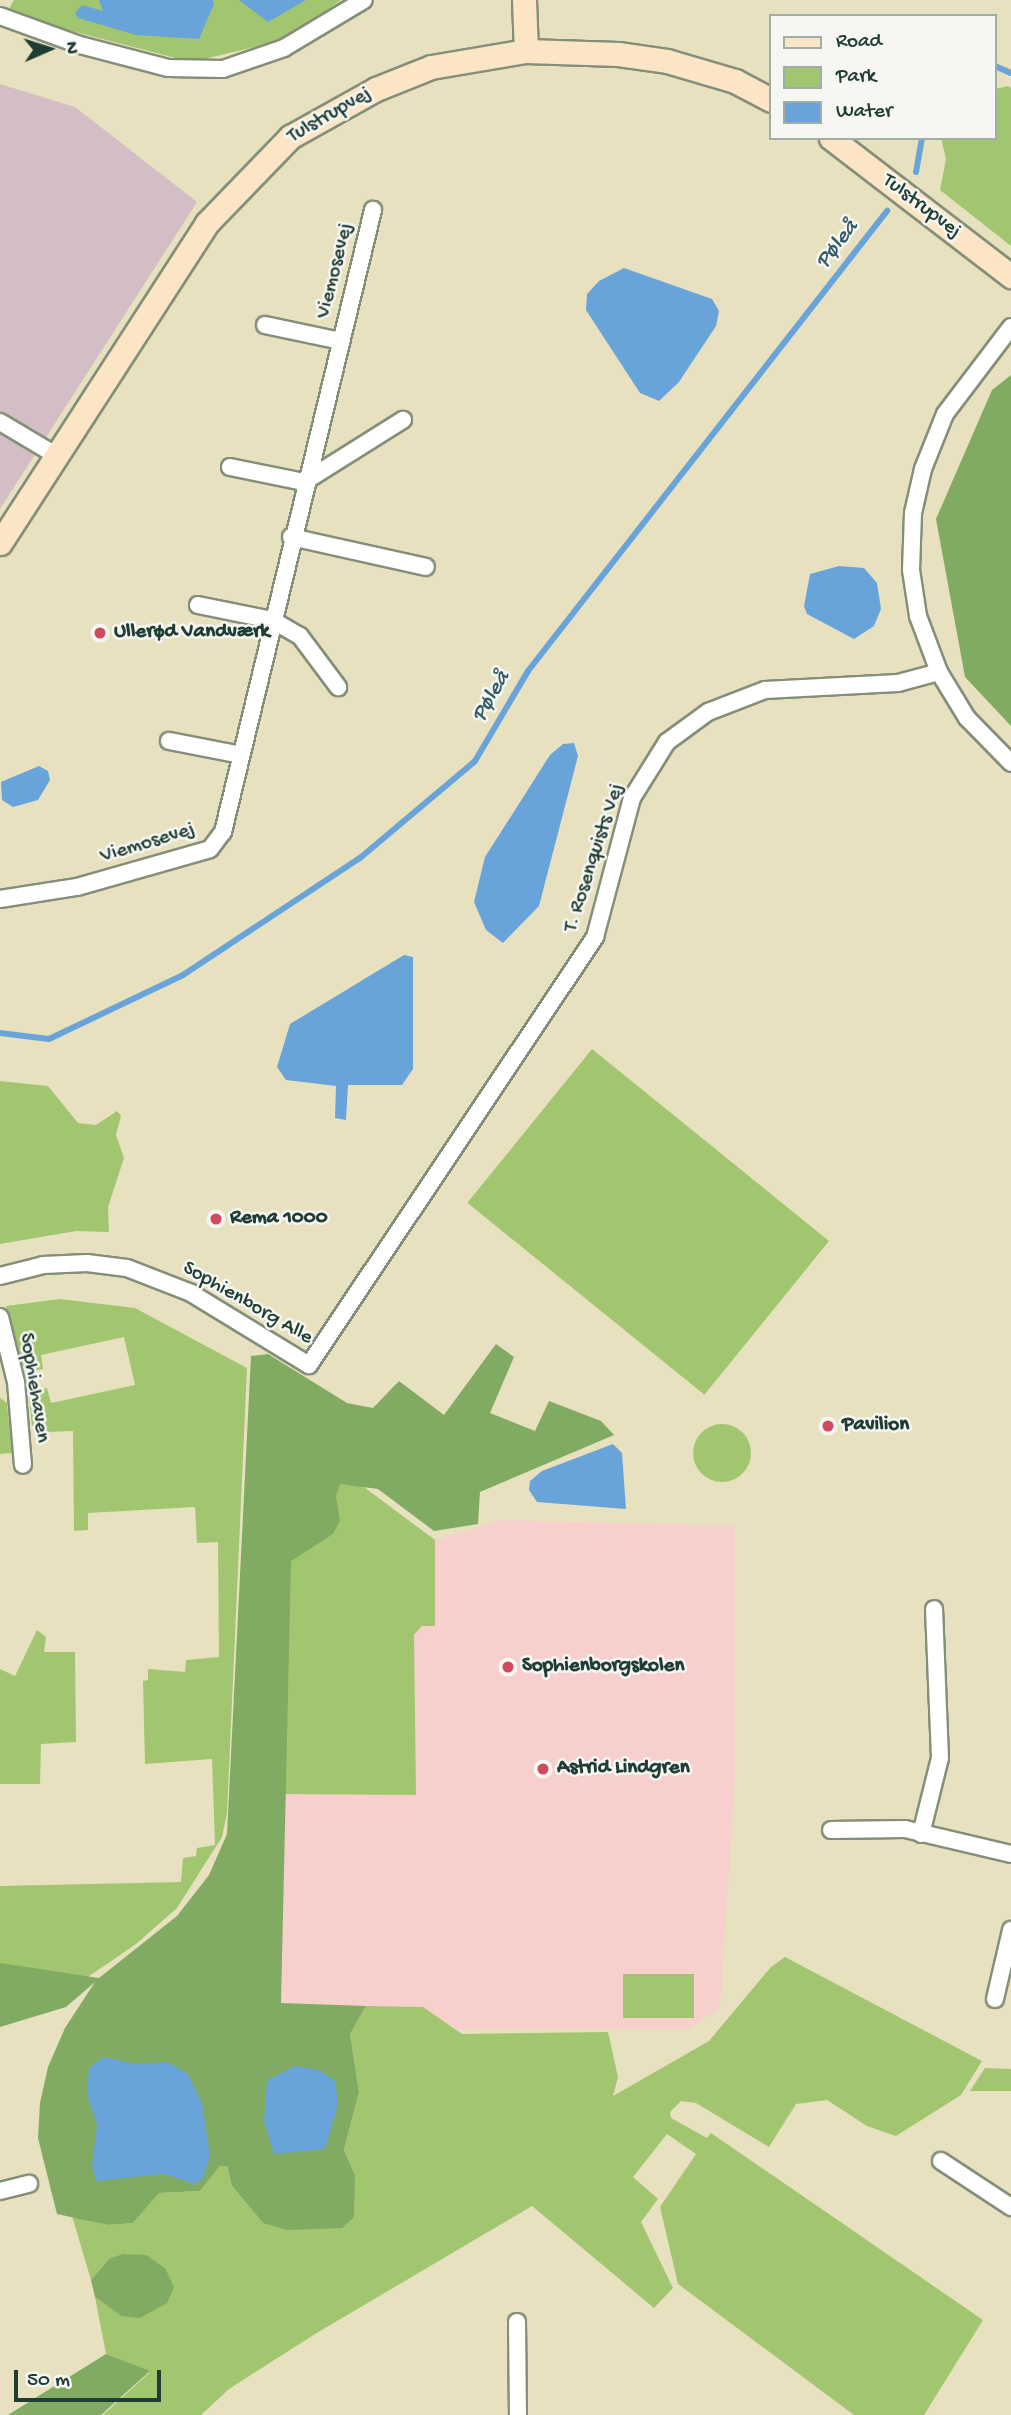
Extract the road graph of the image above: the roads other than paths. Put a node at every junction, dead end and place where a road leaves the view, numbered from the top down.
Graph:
1 (364, 0) edge
2 (524, 0) edge
3 (0, 16) edge
4 (526, 51) junction
5 (769, 99) edge
6 (834, 140) edge
7 (373, 210) dead end
8 (1011, 276) edge
9 (265, 325) dead end
10 (1011, 327) edge
11 (341, 341) junction
12 (403, 420) dead end
13 (0, 422) edge
14 (59, 457) junction
15 (230, 467) dead end
16 (304, 482) junction
17 (291, 537) junction
18 (0, 543) edge
19 (426, 567) dead end
20 (198, 604) dead end
21 (272, 620) junction
22 (939, 672) junction
23 (338, 687) dead end
24 (169, 741) dead end
25 (241, 755) junction
26 (1011, 763) edge
27 (0, 899) edge
28 (0, 1276) edge
29 (0, 1317) edge
30 (309, 1364) joint
31 (23, 1465) dead end
32 (934, 1609) dead end
33 (831, 1830) dead end
34 (921, 1833) junction
35 (1011, 1854) edge
36 (1011, 1930) edge
37 (995, 1999) dead end
38 (942, 2161) dead end
39 (29, 2184) dead end
40 (0, 2191) edge
41 (1011, 2207) edge
42 (517, 2322) dead end
43 (518, 2415) edge

1 - 3 street
2 - 4 street
4 - 5 street, Tulstrupvej
4 - 14 street, Tulstrupvej
6 - 8 street, Tulstrupvej
7 - 11 street, Viemosevej
9 - 11 street, Viemosevej
10 - 22 street
11 - 16 street, Viemosevej
12 - 16 street
13 - 14 street
14 - 18 street, Tulstrupvej
15 - 16 street
16 - 17 street, Viemosevej
17 - 19 street
17 - 21 street, Viemosevej
20 - 21 street
21 - 23 street
21 - 25 street, Viemosevej
22 - 26 street
22 - 30 street, T. Rosenquists Vej
24 - 25 street
25 - 27 street, Viemosevej
28 - 30 street, Sophienborg Alle
29 - 31 street, Sophiehaven
32 - 34 street
33 - 34 street
34 - 35 street
36 - 37 street
38 - 41 street
39 - 40 street
42 - 43 street

